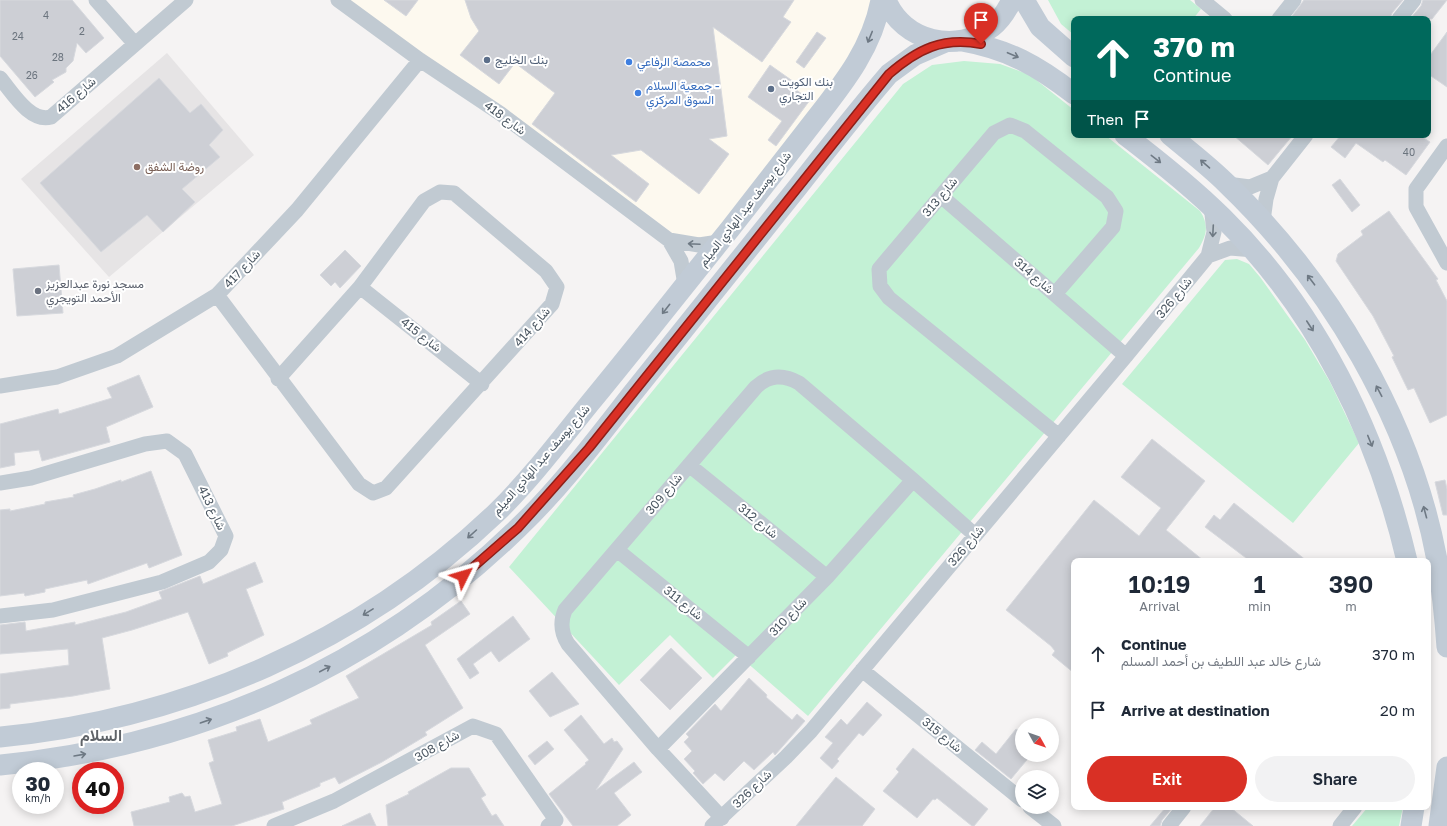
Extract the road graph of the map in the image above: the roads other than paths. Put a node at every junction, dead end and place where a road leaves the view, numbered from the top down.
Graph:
1 (96, 0) edge
2 (186, 0) edge
3 (338, 0) edge
4 (881, 0) edge
5 (886, 0) edge
6 (1012, 0) edge
7 (1024, 0) edge
8 (1202, 0) edge
9 (1294, 0) edge
10 (1414, 0) edge
11 (1221, 16) edge
12 (1281, 16) edge
13 (1401, 16) edge
14 (954, 42) junction
15 (135, 44) junction
16 (1071, 54) edge
17 (420, 60) junction
18 (0, 78) edge
19 (1071, 92) edge
20 (1129, 138) edge
21 (1173, 138) edge
22 (1304, 138) edge
23 (1447, 146) edge
24 (1272, 178) junction
25 (1227, 184) junction
26 (941, 196) junction
27 (1210, 205) junction
28 (1263, 221) junction
29 (669, 240) junction
30 (719, 242) junction
31 (1254, 250) junction
32 (1208, 256) junction
33 (1447, 263) edge
34 (685, 285) junction
35 (360, 287) junction
36 (1055, 294) junction
37 (217, 295) junction
38 (1126, 356) junction
39 (278, 379) junction
40 (482, 384) junction
41 (0, 386) edge
42 (1059, 436) junction
43 (689, 465) junction
44 (913, 480) junction
45 (0, 482) edge
46 (513, 496) junction
47 (496, 512) junction
48 (529, 517) junction
49 (1398, 524) junction
50 (975, 535) junction
51 (617, 550) junction
52 (1406, 558) edge
53 (1424, 558) edge
54 (827, 577) junction
55 (1431, 591) edge
56 (1446, 615) edge
57 (0, 616) edge
58 (410, 617) junction
59 (1447, 647) edge
60 (749, 656) junction
61 (1447, 664) edge
62 (862, 670) junction
63 (0, 737) edge
64 (658, 749) junction
65 (0, 765) edge
66 (1447, 767) edge
67 (1015, 794) edge
68 (1182, 810) edge
69 (1352, 810) edge
70 (1414, 810) edge
71 (1418, 810) edge
72 (1039, 814) edge
73 (717, 822) edge
74 (274, 826) edge
75 (548, 826) edge
76 (1054, 826) edge
77 (1169, 826) edge
78 (1340, 826) edge
79 (1411, 826) edge
80 (1420, 826) edge
81 (1439, 826) edge

1 - 15 street
2 - 15 street, شارع 416
3 - 17 street, شارع 418
4 -> 30 street, شارع يوسف عبد الهادي الميلم
5 - 14 street
6 - 14 street
7 - 16 street
8 - 11 street
9 - 12 street
10 - 13 street
14 -> 19 street
14 - 48 street
15 - 18 street, شارع 416
17 - 29 street, شارع 418
17 - 37 street, شارع 417
20 -> 27 street
25 -> 21 street
22 - 24 street
23 - 33 street
24 - 25 street
24 - 28 street
25 - 28 street
26 - 36 street, شارع 314
26 - 36 street, شارع 313
26 - 42 street, شارع 313
27 - 31 street
27 -> 32 street, شارع 326
56 -> 28 street
30 -> 29 street, شارع 418
29 - 34 street, شارع 418
30 - 34 street, شارع يوسف عبد الهادي الميلم
31 - 32 street
31 -> 49 street
32 - 38 street, شارع 326
34 -> 46 street, شارع يوسف عبد الهادي الميلم
35 - 39 street, شارع 414
35 - 40 street, شارع 415
35 - 40 street, شارع 414
36 - 38 street, شارع 314
37 - 39 street, شارع 414
37 - 41 street, شارع 417
38 - 42 street, شارع 326
39 - 40 street, شارع 414
42 - 50 street, شارع 326
43 - 44 street, شارع 309
43 - 51 street, شارع 309
43 - 54 street, شارع 312
44 - 50 street, شارع 309
44 - 54 street, شارع 310
45 - 57 street, شارع 413
46 - 47 street, شارع يوسف عبد الهادي الميلم
46 - 48 street
47 - 58 street
47 -> 63 street, شارع يوسف عبد الهادي الميلم
48 - 58 street
49 - 52 street
49 - 53 street
50 - 62 street, شارع 326
51 - 60 street, شارع 311
51 - 64 street, شارع 309
54 - 60 street, شارع 310
55 - 61 street
56 - 59 street
65 -> 58 street
60 - 64 street, شارع 310
62 - 67 street, شارع 315
62 - 73 street, شارع 326
64 - 73 street, شارع 309
66 - 81 street
68 - 77 street
69 - 78 street
70 - 79 street
71 - 80 street
72 - 76 street
74 - 75 street, شارع 308

